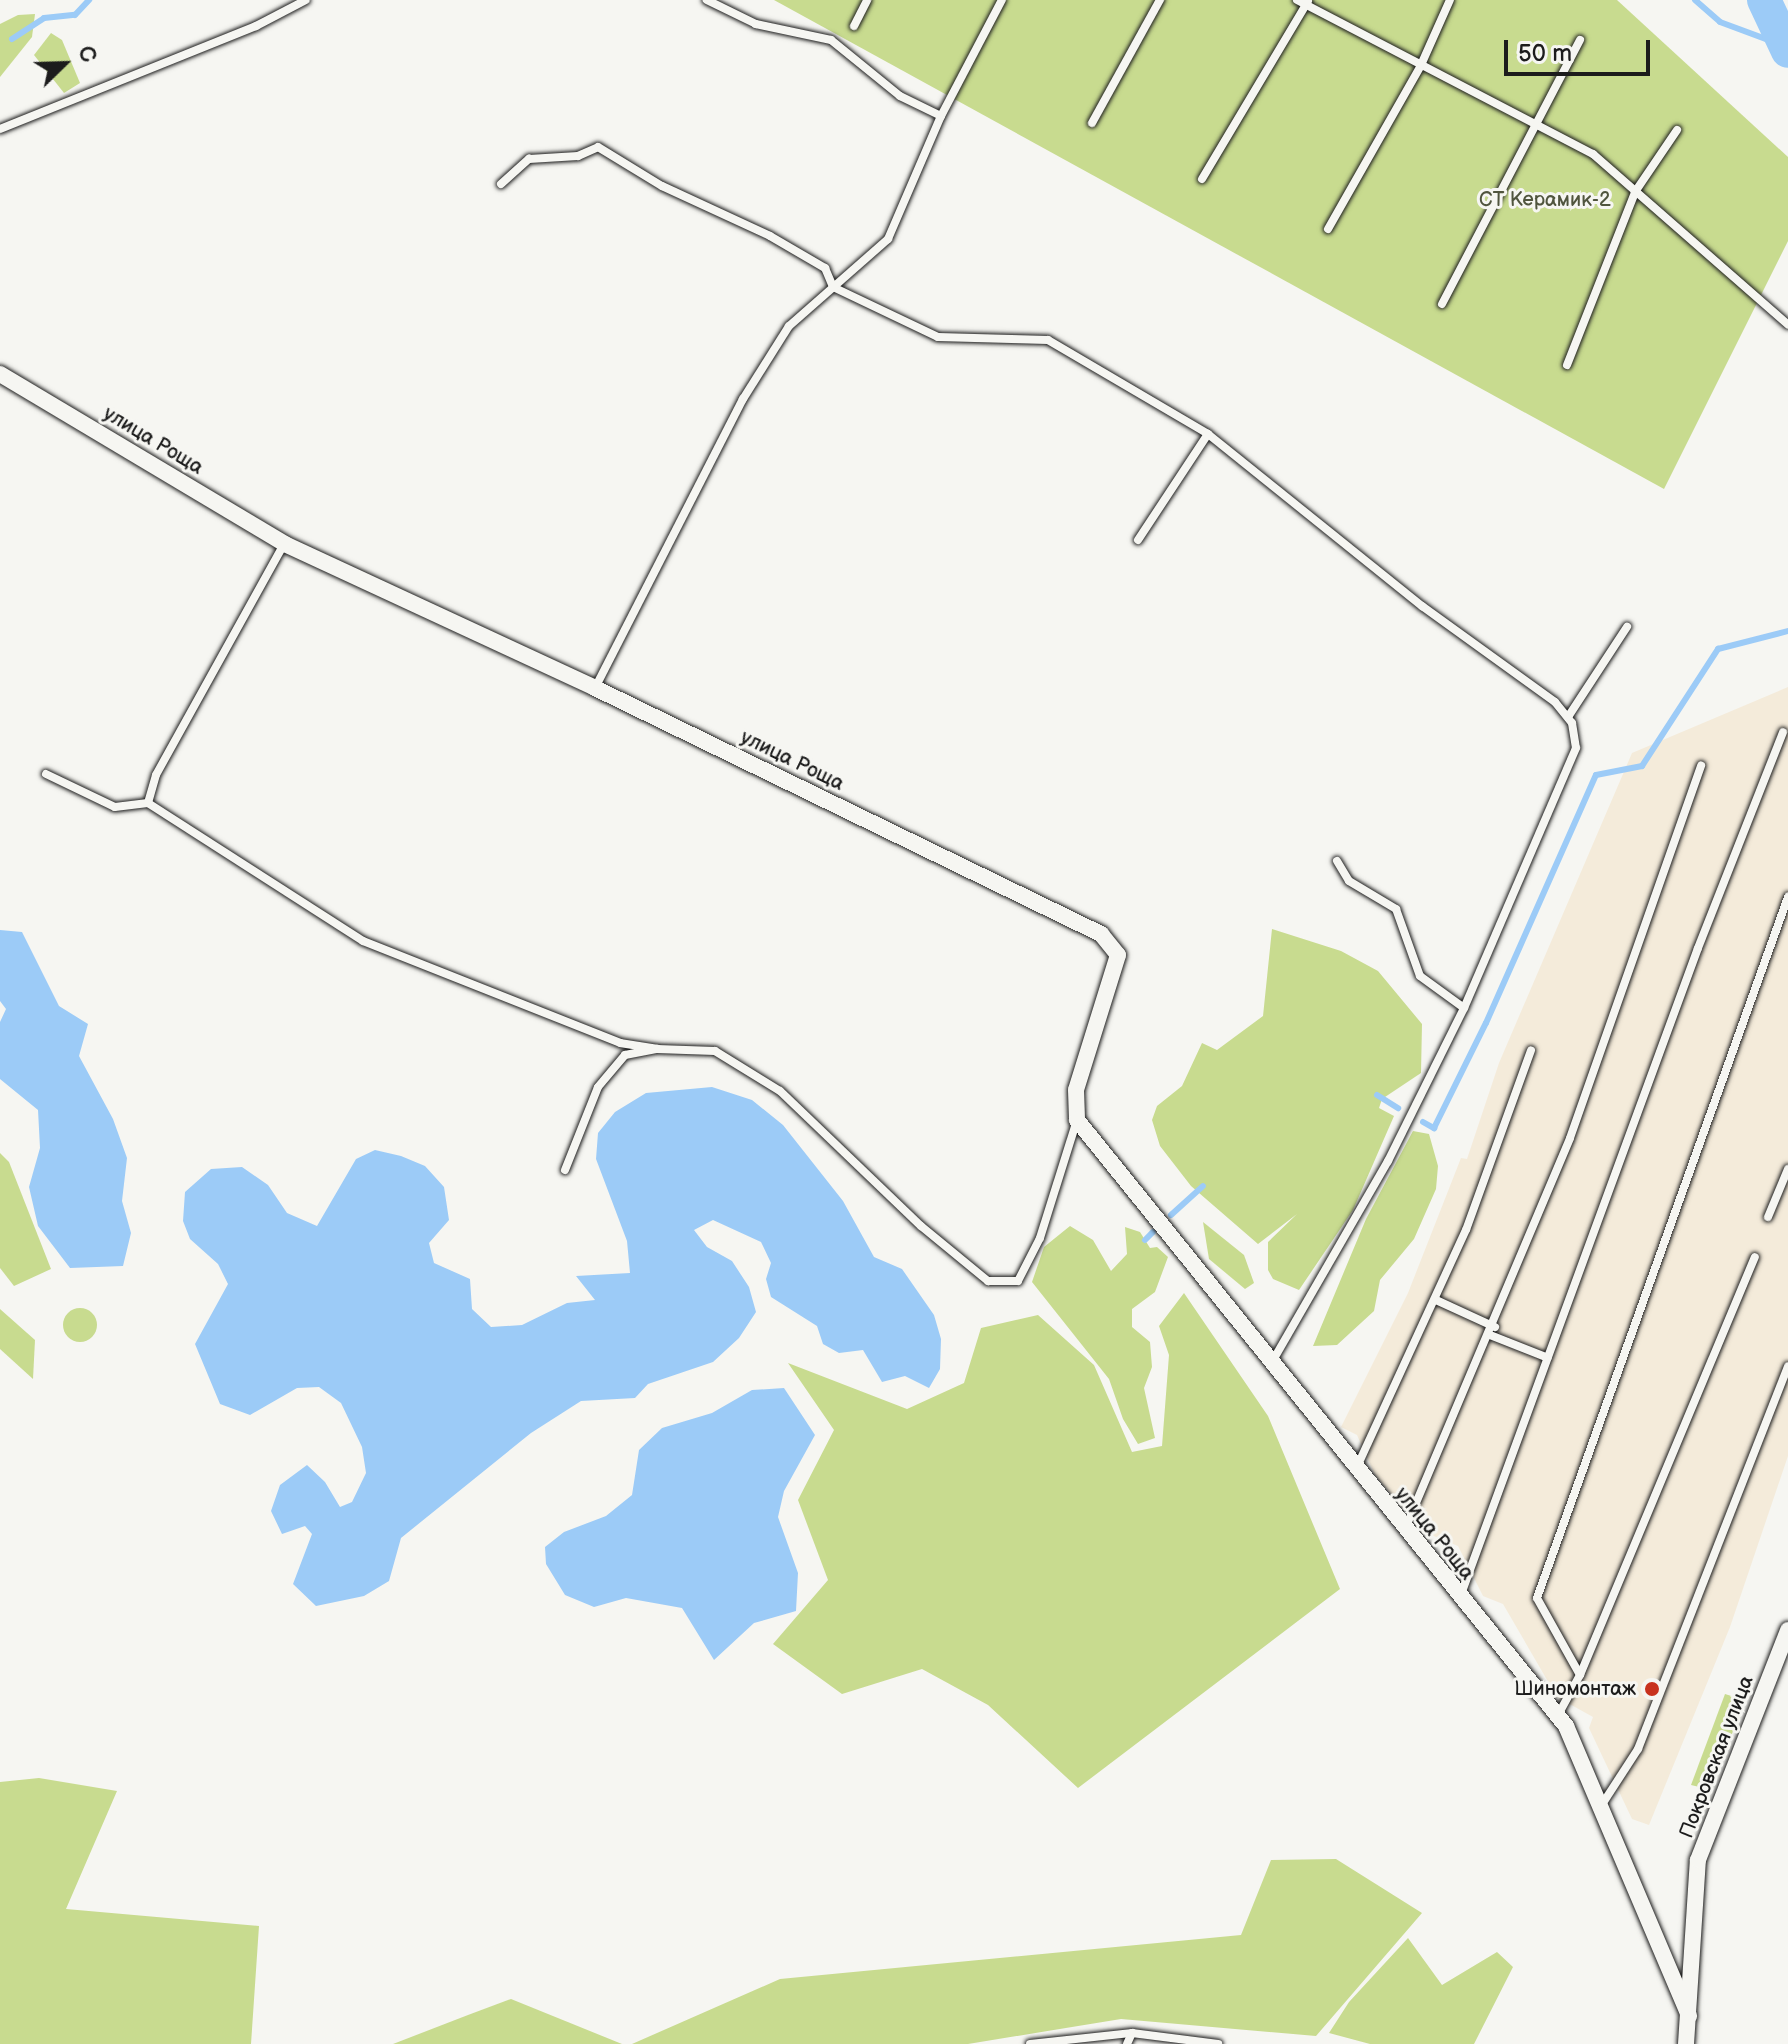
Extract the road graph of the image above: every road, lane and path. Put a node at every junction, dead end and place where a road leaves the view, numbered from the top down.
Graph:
1 (306, 0) edge
2 (707, 0) edge
3 (867, 0) edge
4 (1002, 0) edge
5 (1160, 0) edge
6 (1450, 0) edge
7 (1304, 2) edge
8 (725, 4) edge
9 (854, 26) dead end
10 (1580, 40) dead end
11 (1421, 65) junction
12 (941, 116) junction
13 (1092, 123) dead end
14 (1533, 123) junction
15 (0, 129) edge
16 (1677, 130) dead end
17 (1202, 179) dead end
18 (501, 184) dead end
19 (1635, 192) junction
20 (1328, 229) dead end
21 (833, 287) junction
22 (1442, 304) dead end
23 (1788, 325) edge
24 (1567, 365) dead end
25 (0, 374) edge
26 (1208, 434) junction
27 (1138, 540) dead end
28 (285, 544) junction
29 (1627, 627) dead end
30 (595, 688) junction
31 (1568, 717) junction
32 (1783, 732) dead end
33 (1701, 765) dead end
34 (46, 774) dead end
35 (148, 803) junction
36 (1337, 861) dead end
37 (1788, 897) edge
38 (1464, 1008) junction
39 (657, 1049) junction
40 (1531, 1050) dead end
41 (1077, 1120) junction
42 (1788, 1169) edge
43 (565, 1170) dead end
44 (1768, 1217) dead end
45 (1755, 1257) dead end
46 (1436, 1300) junction
47 (1492, 1331) junction
48 (1548, 1358) junction
49 (1273, 1360) junction
50 (1788, 1366) edge
51 (1355, 1469) junction
52 (1405, 1530) junction
53 (1460, 1598) junction
54 (1788, 1630) edge
55 (1580, 1675) junction
56 (1558, 1716) junction
57 (1600, 1807) junction
58 (1689, 2016) junction
59 (1132, 2033) junction
60 (1030, 2044) edge
61 (1127, 2044) edge
62 (1218, 2044) edge
63 (1686, 2044) edge

1 - 15 lane
2 - 8 lane
3 - 9 lane
4 - 12 lane
5 - 13 lane
6 - 11 lane
7 - 11 lane
7 - 17 lane
8 - 12 lane
10 - 14 lane
11 - 14 lane
11 - 20 lane
12 - 21 lane
14 - 19 lane
14 - 22 lane
16 - 19 lane
18 - 21 lane
19 - 23 lane
19 - 24 lane
21 - 26 lane
21 - 30 lane
25 - 28 street, улица Роща
26 - 27 lane
26 - 31 lane
28 - 30 street, улица Роща
28 - 35 lane
29 - 31 lane
30 - 41 street, улица Роща
31 - 38 lane
32 - 48 lane
33 - 47 lane
34 - 35 lane
35 - 39 lane, улица Роща
36 - 38 lane
37 - 55 lane
38 - 49 lane
39 - 41 lane, улица Роща
39 - 43 lane, улица Роща
40 - 46 lane
41 - 49 street, улица Роща
42 - 44 lane
45 - 55 lane
46 - 47 lane
46 - 51 lane
47 - 48 lane
47 - 52 lane
48 - 53 lane
49 - 51 street, улица Роща
50 - 57 lane
51 - 52 street, улица Роща
52 - 53 street, улица Роща
53 - 56 street, улица Роща
54 - 58 street, Покровская улица
55 - 56 lane
56 - 57 street, улица Роща
57 - 58 street, улица Роща
58 - 63 street, Покровская улица
59 - 60 lane
59 - 61 lane
59 - 62 lane

